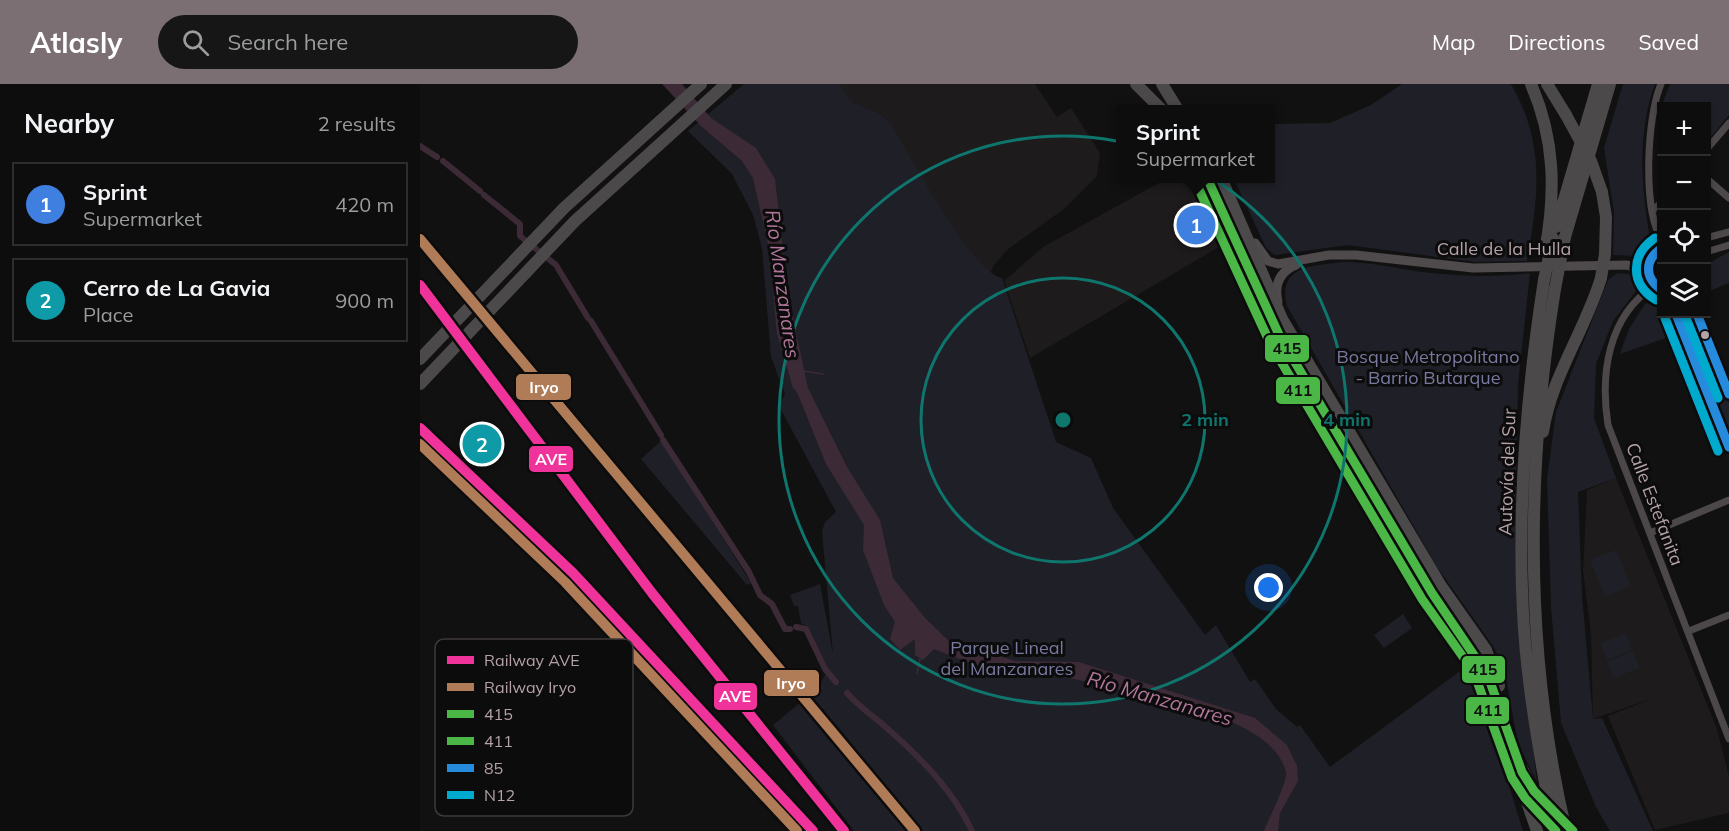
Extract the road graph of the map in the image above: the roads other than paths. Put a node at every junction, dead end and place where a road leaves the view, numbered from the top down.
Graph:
1 (700, 84) edge
2 (726, 84) edge
3 (1136, 84) edge
4 (1162, 84) edge
5 (1531, 84) edge
6 (1547, 84) edge
7 (1552, 84) edge
8 (1598, 84) edge
9 (1610, 84) edge
10 (1661, 84) edge
11 (1157, 105) edge
12 (1175, 105) edge
13 (1564, 112) junction
14 (1729, 123) edge
15 (1711, 145) edge
16 (1711, 182) edge
17 (1209, 183) edge
18 (1224, 183) edge
19 (1729, 198) edge
20 (1232, 199) junction
21 (1657, 206) edge
22 (1653, 210) junction
23 (1657, 223) edge
24 (1729, 232) edge
25 (1555, 237) junction
26 (1711, 237) edge
27 (1729, 245) edge
28 (1657, 251) edge
29 (1711, 251) edge
30 (1311, 259) junction
31 (1627, 266) junction
32 (1648, 277) junction
33 (1657, 287) edge
34 (1657, 288) edge
35 (1678, 318) edge
36 (1699, 318) edge
37 (420, 359) edge
38 (1311, 369) junction
39 (420, 384) edge
40 (1728, 390) edge
41 (1729, 447) edge
42 (1729, 501) edge
43 (1533, 525) junction
44 (1650, 533) junction
45 (1729, 615) edge
46 (1689, 631) junction
47 (1478, 658) junction
48 (1727, 724) edge
49 (1507, 731) junction
50 (1729, 738) edge
51 (1534, 791) tunnel mouth
52 (1537, 831) edge
53 (1555, 831) edge
54 (1566, 831) edge

1 - 37 highway
2 - 39 highway
3 - 11 highway
4 - 12 highway
5 - 25 highway
6 - 13 highway
7 - 13 highway
8 - 25 highway, Autovía del Sur
9 - 25 highway, Autovía del Sur
10 - 22 street
13 - 43 highway, bridge
14 - 15 street
16 - 19 street
17 - 47 highway
18 - 20 highway
20 - 30 street, Calle de la Hulla
20 - 38 highway
21 - 22 street
22 - 23 street
24 - 26 street
25 - 43 highway, Autovía del Sur, bridge
25 - 53 highway, Autovía del Sur, bridge
27 - 29 street
28 - 31 street
28 - 32 street
30 - 31 street, Calle de la Hulla
30 - 38 street
31 - 32 street
32 - 33 street
34 - 44 street, Calle Estefanita
35 - 41 street
36 - 40 street
38 - 49 highway
42 - 44 street
43 - 54 highway, Autovía del Sur
44 - 46 street, Calle Estefanita
45 - 46 street
46 - 48 street, Calle Estefanita
47 - 49 highway
47 - 52 highway
48 - 50 street, Calle Estefanita
49 - 51 highway

